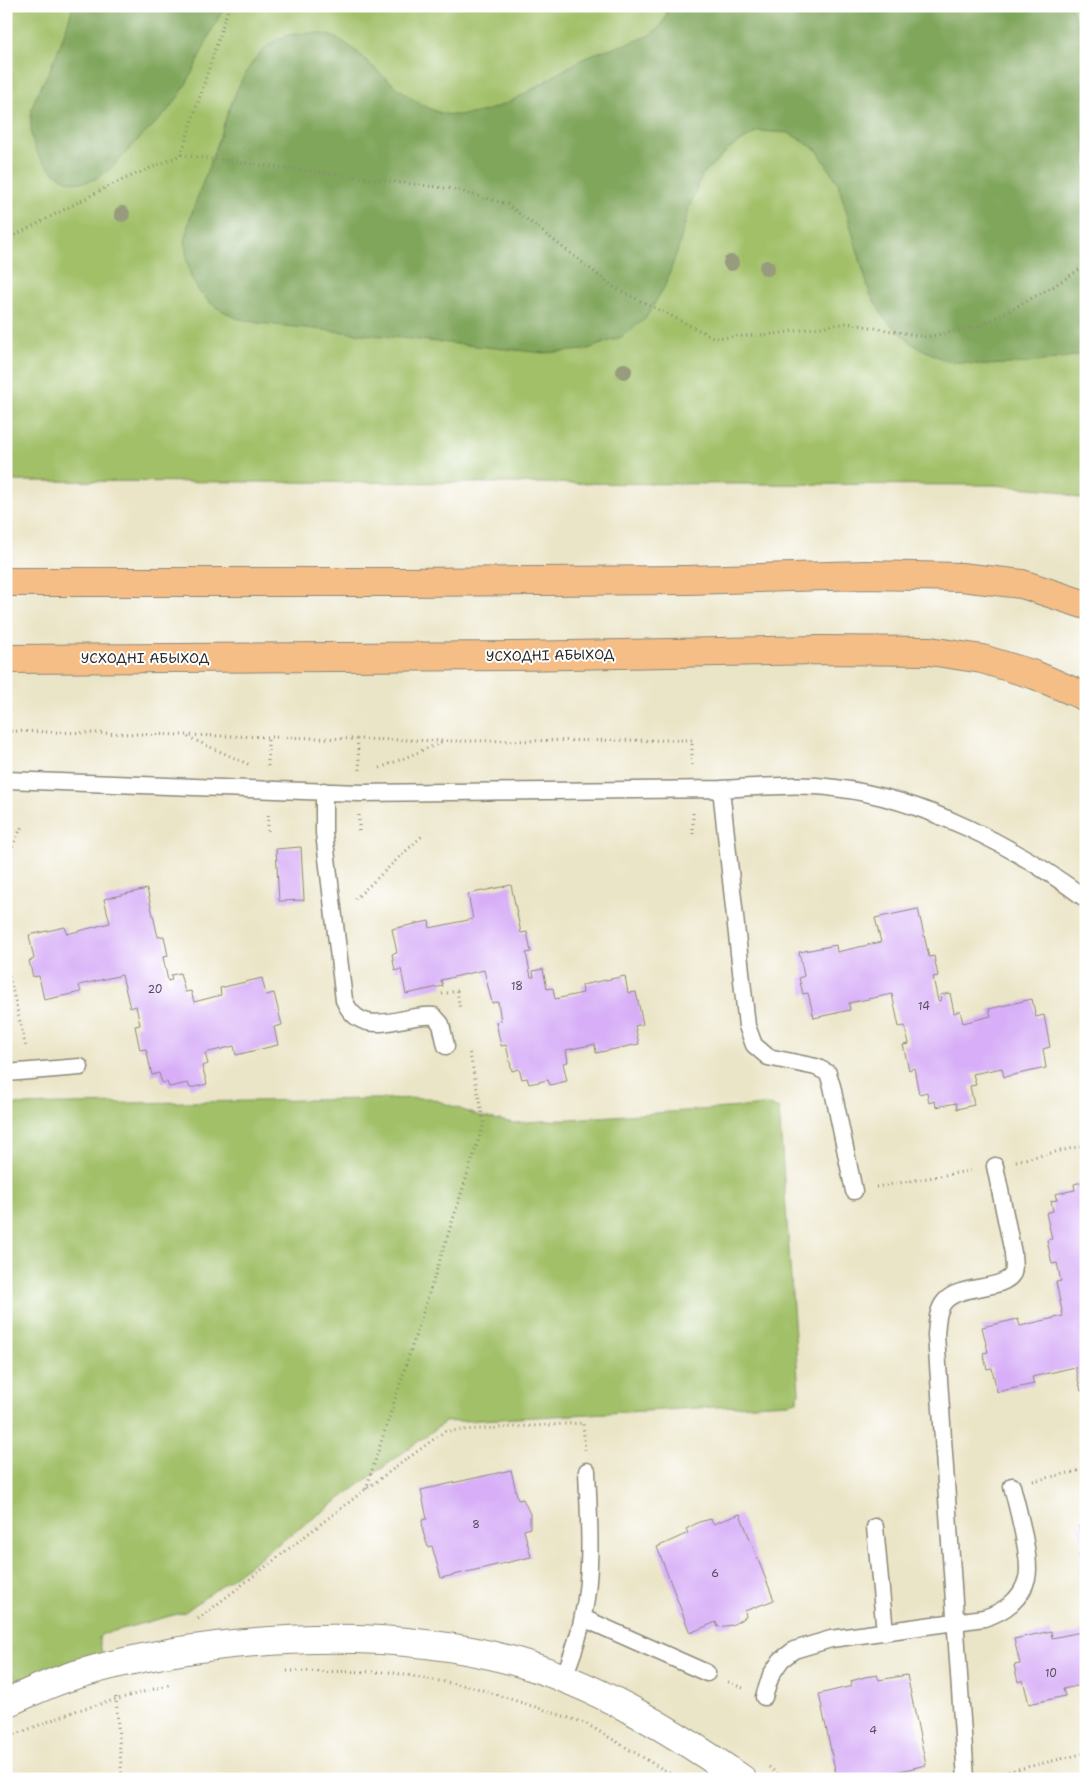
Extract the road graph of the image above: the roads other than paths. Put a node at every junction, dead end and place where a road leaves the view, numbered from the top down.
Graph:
1 (6, 582) edge
2 (1086, 605) edge
3 (6, 659) edge
4 (1086, 697) edge
5 (6, 780) edge
6 (721, 789) junction
7 (324, 792) junction
8 (1086, 899) edge
9 (446, 1046) dead end
10 (80, 1067) dead end
11 (6, 1073) edge
12 (995, 1166) road end
13 (854, 1191) road end
14 (587, 1471) road end
15 (1012, 1486) road end
16 (876, 1527) dead end
17 (583, 1618) junction
18 (956, 1622) junction
19 (885, 1632) junction
20 (707, 1673) road end
21 (563, 1678) junction
22 (764, 1698) road end
23 (6, 1703) edge
24 (742, 1779) edge
25 (966, 1779) edge

1 - 2 main road
3 - 4 main road, УСХОДНІ АБЫХОД
5 - 7 lane
6 - 7 lane
6 - 8 lane
6 - 13 lane
7 - 9 lane
10 - 11 lane
12 - 18 lane
14 - 17 lane
15 - 18 lane
16 - 19 lane
17 - 20 lane
17 - 21 lane
18 - 19 lane
18 - 25 lane
19 - 22 lane
21 - 23 street
21 - 24 street

